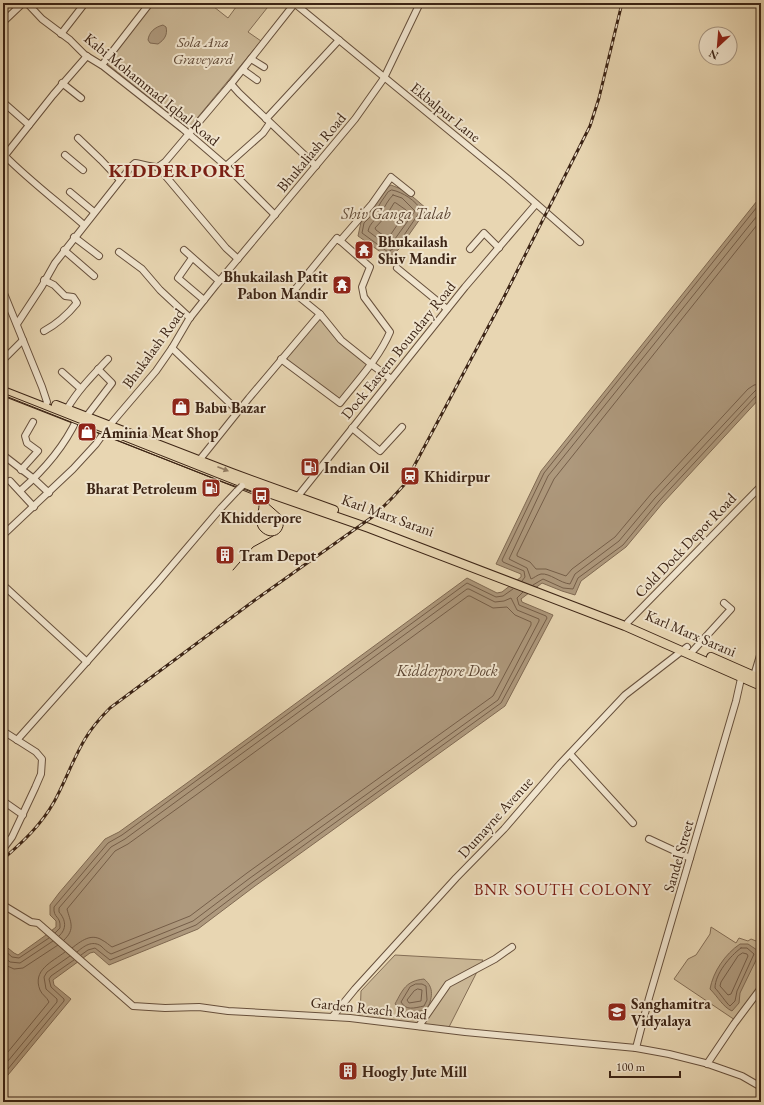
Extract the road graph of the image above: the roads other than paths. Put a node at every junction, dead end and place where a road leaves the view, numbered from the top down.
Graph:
1 (23, 3) edge
2 (27, 3) edge
3 (85, 3) edge
4 (150, 3) edge
5 (295, 3) edge
6 (420, 3) edge
7 (3, 22) edge
8 (61, 34) junction
9 (339, 40) junction
10 (87, 56) junction
11 (251, 59) junction
12 (102, 65) junction
13 (264, 67) dead end
14 (243, 70) junction
15 (384, 78) junction
16 (257, 80) dead end
17 (62, 84) junction
18 (231, 84) junction
19 (81, 98) dead end
20 (4, 103) dead end
21 (268, 121) junction
22 (29, 125) junction
23 (188, 133) junction
24 (78, 138) dead end
25 (65, 155) dead end
26 (4, 157) edge
27 (226, 166) junction
28 (316, 166) junction
29 (158, 167) junction
30 (83, 170) dead end
31 (120, 180) junction
32 (70, 192) dead end
33 (412, 193) dead end
34 (536, 204) junction
35 (94, 212) junction
36 (275, 215) junction
37 (84, 225) junction
38 (74, 237) junction
39 (340, 241) junction
40 (580, 242) dead end
41 (499, 248) junction
42 (470, 249) dead end
43 (64, 250) junction
44 (184, 250) dead end
45 (119, 252) dead end
46 (99, 256) dead end
47 (192, 258) junction
48 (238, 259) junction
49 (397, 268) dead end
50 (94, 276) dead end
51 (44, 280) junction
52 (219, 281) junction
53 (3, 292) edge
54 (203, 302) junction
55 (447, 309) junction
56 (320, 314) junction
57 (190, 318) junction
58 (17, 324) junction
59 (44, 331) dead end
60 (23, 340) junction
61 (172, 348) junction
62 (108, 359) dead end
63 (3, 360) edge
64 (281, 360) junction
65 (371, 364) junction
66 (98, 369) junction
67 (62, 372) dead end
68 (391, 379) junction
69 (3, 386) edge
70 (80, 388) junction
71 (3, 391) edge
72 (46, 405) junction
73 (67, 409) junction
74 (238, 411) junction
75 (86, 417) junction
76 (77, 419) junction
77 (33, 422) dead end
78 (402, 427) dead end
79 (108, 428) junction
80 (352, 428) junction
81 (3, 456) edge
82 (197, 463) junction
83 (21, 470) junction
84 (34, 479) junction
85 (10, 481) dead end
86 (243, 485) junction
87 (761, 486) edge
88 (20, 491) junction
89 (49, 493) junction
90 (298, 496) junction
91 (34, 507) junction
92 (3, 535) edge
93 (506, 578) junction
94 (3, 585) edge
95 (549, 594) junction
96 (724, 603) dead end
97 (628, 622) junction
98 (688, 650) junction
99 (761, 652) edge
100 (87, 662) junction
101 (742, 673) junction
102 (756, 679) edge
103 (761, 686) edge
104 (3, 731) edge
105 (17, 740) junction
106 (570, 754) junction
107 (3, 801) edge
108 (23, 815) junction
109 (633, 823) dead end
110 (649, 839) dead end
111 (3, 849) edge
112 (690, 858) junction
113 (3, 905) edge
114 (512, 947) dead end
115 (761, 988) edge
116 (333, 1016) junction
117 (419, 1026) junction
118 (636, 1048) junction
119 (707, 1064) junction
120 (761, 1088) edge

1 - 7 street
2 - 8 street, Kabi Mohammad Iqbal Road
3 - 8 street
4 - 12 street
5 - 9 street, Ekbalpur Lane
5 - 11 street
6 - 15 street, Bhukaliash Road
8 - 10 street, Kabi Mohammad Iqbal Road
9 - 15 street, Ekbalpur Lane
9 - 21 street
10 - 12 street, Kabi Mohammad Iqbal Road
10 - 17 street
11 - 13 street
11 - 14 street
12 - 23 street, Kabi Mohammad Iqbal Road
14 - 16 street
14 - 18 street
15 - 28 street, Bhukaliash Road
15 - 34 street, Ekbalpur Lane
17 - 19 street
17 - 22 street
18 - 21 street
18 - 23 street
20 - 22 street
21 - 27 street
21 - 28 street
22 - 26 street
23 - 27 street, Kabi Mohammad Iqbal Road
23 - 29 street
24 - 31 street
25 - 30 street
26 - 37 street
27 - 36 street, Kabi Mohammad Iqbal Road
28 - 36 street, Bhukaliash Road
29 - 31 street
29 - 48 street
31 - 35 street
32 - 35 street
33 - 39 street
34 - 40 street, Ekbalpur Lane
34 - 41 street, Dock Eastern Boundary Road
35 - 37 street
36 - 48 street, Bhukaliash Road
37 - 38 street
38 - 43 street
38 - 46 street
39 - 56 street
39 - 65 street
41 - 42 street
41 - 55 street, Dock Eastern Boundary Road
43 - 50 street
43 - 51 street
44 - 47 street
45 - 57 street
47 - 52 street
47 - 54 street
48 - 52 street, Bhukaliash Road
49 - 55 street
51 - 58 street
51 - 59 street
52 - 54 street, Bhukaliash Road
53 - 58 street
54 - 57 street, Bhukalash Road
55 - 68 street, Dock Eastern Boundary Road
56 - 64 street
56 - 65 street
57 - 61 street, Bhukalash Road
58 - 60 street
60 - 63 street
60 - 72 street
61 - 74 street
61 - 79 street, Bhukalash Road
62 - 66 street
64 - 65 street
64 - 74 street
65 - 68 street
66 - 70 street
66 - 75 street
67 - 70 street
68 - 80 street, Dock Eastern Boundary Road
69 - 72 main road, Karl Marx Sarani
70 - 73 street
71 - 72 main road
72 - 73 main road, Karl Marx Sarani
72 - 76 main road
73 - 75 main road, Karl Marx Sarani
74 - 82 street
75 - 79 main road, Karl Marx Sarani
76 - 79 main road
76 - 84 street
77 - 83 street
78 - 80 street
79 - 82 main road, Karl Marx Sarani
79 - 89 street, Bhukalash Road
80 - 90 street, Dock Eastern Boundary Road
81 - 83 street
82 - 86 main road, Karl Marx Sarani
83 - 84 street
84 - 88 street
84 - 89 street
85 - 88 street
86 - 90 main road, Karl Marx Sarani
86 - 93 main road
86 - 100 street
87 - 97 street, Cold Dock Depot Road
88 - 91 street
89 - 91 street, Bhukalash Road
90 - 93 main road, Karl Marx Sarani
91 - 92 street, Bhukalash Road
93 - 95 main road, Karl Marx Sarani
94 - 100 street
95 - 97 main road, Karl Marx Sarani
95 - 98 main road
96 - 98 street, Dumayne Avenue
97 - 98 main road, Karl Marx Sarani
98 - 101 main road, Karl Marx Sarani
98 - 106 street, Dumayne Avenue
99 - 102 street
100 - 105 street
101 - 102 main road, Karl Marx Sarani
101 - 112 street, Sandel Street
102 - 103 main road, Karl Marx Sarani
104 - 105 street
105 - 108 street
106 - 109 street
106 - 116 street, Dumayne Avenue
107 - 108 street
108 - 111 street
110 - 112 street
112 - 118 street, Sandel Street
113 - 116 street, Garden Reach Road
114 - 117 street
115 - 119 street
116 - 117 street, Garden Reach Road
117 - 118 street, Garden Reach Road
118 - 119 street, Garden Reach Road
119 - 120 street, Garden Reach Road

